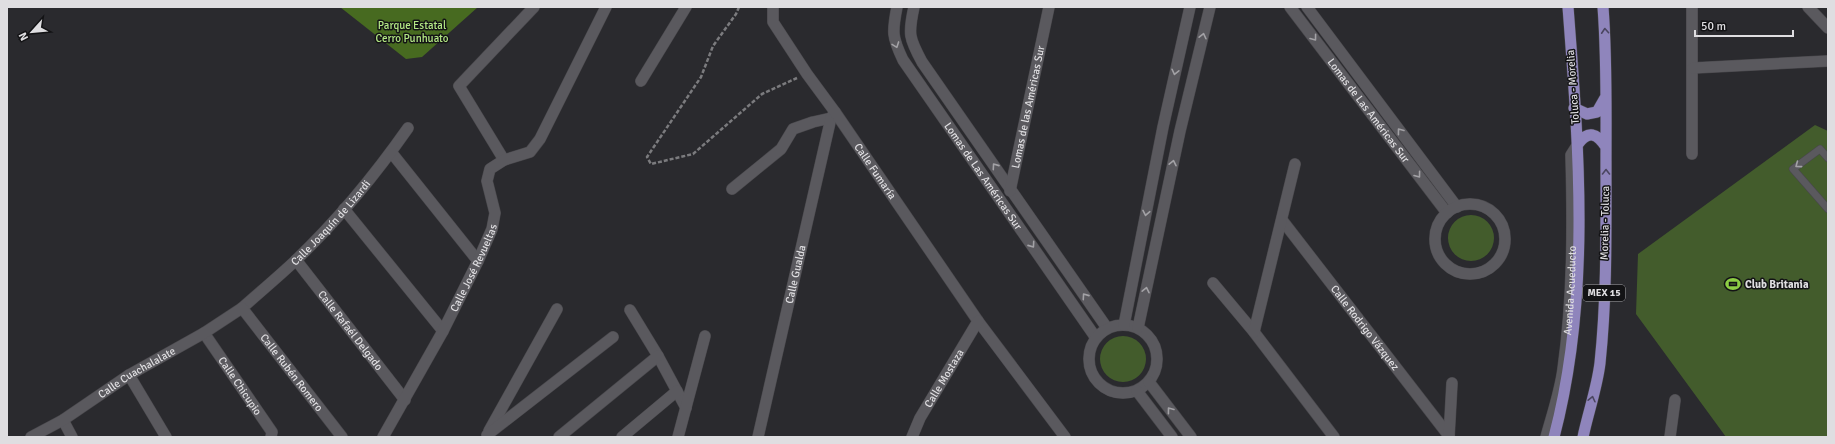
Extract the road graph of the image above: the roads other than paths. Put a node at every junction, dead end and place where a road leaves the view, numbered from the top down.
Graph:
1 (534, 7) edge
2 (606, 7) edge
3 (686, 7) edge
4 (773, 7) edge
5 (897, 7) edge
6 (914, 7) edge
7 (1049, 7) edge
8 (1190, 7) edge
9 (1210, 7) edge
10 (1290, 7) edge
11 (1307, 7) edge
12 (1568, 7) edge
13 (1603, 7) edge
14 (1692, 7) edge
15 (1808, 7) edge
16 (1828, 28) edge
17 (1828, 61) edge
18 (1353, 68) junction
19 (1693, 68) junction
20 (1342, 76) junction
21 (641, 81) dead end
22 (1607, 94) junction
23 (1574, 108) junction
24 (833, 115) junction
25 (1163, 127) junction
26 (408, 128) dead end
27 (1180, 131) junction
28 (1578, 144) junction
29 (1606, 147) junction
30 (391, 152) junction
31 (1692, 154) dead end
32 (1828, 158) edge
33 (504, 160) junction
34 (1294, 164) dead end
35 (1011, 188) junction
36 (732, 189) dead end
37 (1005, 207) junction
38 (1457, 207) junction
39 (344, 209) junction
40 (1828, 209) edge
41 (1447, 213) junction
42 (1282, 220) junction
43 (296, 260) junction
44 (478, 261) junction
45 (1213, 283) dead end
46 (242, 308) junction
47 (557, 309) dead end
48 (630, 310) dead end
49 (978, 321) junction
50 (1124, 324) junction
51 (1107, 328) junction
52 (1138, 328) junction
53 (443, 331) junction
54 (1254, 332) junction
55 (204, 333) junction
56 (705, 336) dead end
57 (613, 337) dead end
58 (1096, 338) junction
59 (658, 356) junction
60 (129, 375) junction
61 (1149, 382) junction
62 (1452, 383) dead end
63 (677, 391) junction
64 (1137, 391) junction
65 (405, 400) junction
66 (1675, 400) dead end
67 (686, 408) junction
68 (63, 420) junction
69 (273, 435) edge
70 (486, 436) edge
71 (1449, 436) edge
72 (31, 437) edge
73 (72, 437) edge
74 (166, 437) edge
75 (342, 437) edge
76 (383, 437) edge
77 (559, 437) edge
78 (622, 437) edge
79 (678, 437) edge
80 (758, 437) edge
81 (912, 437) edge
82 (1065, 437) edge
83 (1172, 437) edge
84 (1191, 437) edge
85 (1334, 437) edge
86 (1546, 437) edge
87 (1554, 437) edge
88 (1583, 437) edge
89 (1670, 437) edge

1 - 33 street
2 - 33 street, Calle José Revueltas
3 - 21 street
4 - 24 street, Calle Fumaría
5 -> 37 street, Lomas de Las Américas Sur
35 -> 6 street, Lomas de Las Américas Sur
7 - 35 street, Lomas de las Américas Sur
8 -> 25 street
27 -> 9 street
10 -> 20 street, Lomas de Las Américas Sur
11 - 18 street, Lomas de Las Américas Sur
12 - 23 main road, Toluca - Morelia / MEX 15
22 -> 13 main road, Morelia - Toluca / MEX 15
14 - 19 street
15 - 16 street
17 - 19 street
18 - 20 street
38 -> 18 street, Lomas de Las Américas Sur
19 - 31 street
20 -> 41 street, Lomas de Las Américas Sur
22 - 23 main road
22 - 29 main road, Morelia - Toluca / MEX 15
23 - 28 main road, Toluca - Morelia / MEX 15
24 - 36 street
24 - 49 street, Calle Fumaría
24 - 80 street, Calle Gualda
25 - 27 street
25 -> 50 street
26 - 30 street, Calle Joaquín de Lizardi
52 -> 27 street
28 - 29 main road
28 - 86 street, Avenida Acueducto
28 - 87 main road, Toluca - Morelia / MEX 15
88 -> 29 main road, Morelia - Toluca / MEX 15
30 - 39 street, Calle Joaquín de Lizardi
30 - 44 street
32 -> 40 lane
33 - 44 street, Calle José Revueltas
34 - 42 street
35 - 37 street, Lomas de las Américas Sur
51 -> 35 street, Lomas de Las Américas Sur
37 -> 58 street, Lomas de Las Américas Sur
38 - 41 street
38 - 41 street
39 - 43 street, Calle Joaquín de Lizardi
39 - 53 street
42 - 54 street
42 - 71 street, Calle Rodrigo Vázquez
43 - 46 street, Calle Joaquín de Lizardi
43 - 65 street, Calle Rafaél Delgado
44 - 53 street, Calle José Revueltas
45 - 54 street
46 - 55 street, Calle Cuachalalate
46 - 75 street, Calle Rubén Romero
47 - 70 street
48 - 59 street
49 - 81 street, Calle Mostaza
49 - 82 street, Calle Fumaría
50 - 51 street
50 - 52 street
51 - 58 street
52 - 61 street
53 - 65 street, Calle José Revueltas
54 - 85 street
55 - 60 street, Calle Cuachalalate
55 - 69 street, Calle Chicupio
56 - 67 street
57 - 70 street
58 - 64 street
59 - 63 street
59 - 77 street
60 - 68 street, Calle Cuachalalate
60 - 74 street
61 - 64 street
84 -> 61 street
62 - 71 street
63 - 67 street
63 - 78 street
64 - 83 street
65 - 76 street, Calle José Revueltas
66 - 89 street
67 - 79 street
68 - 72 street, Calle Cuachalalate
68 - 73 street

